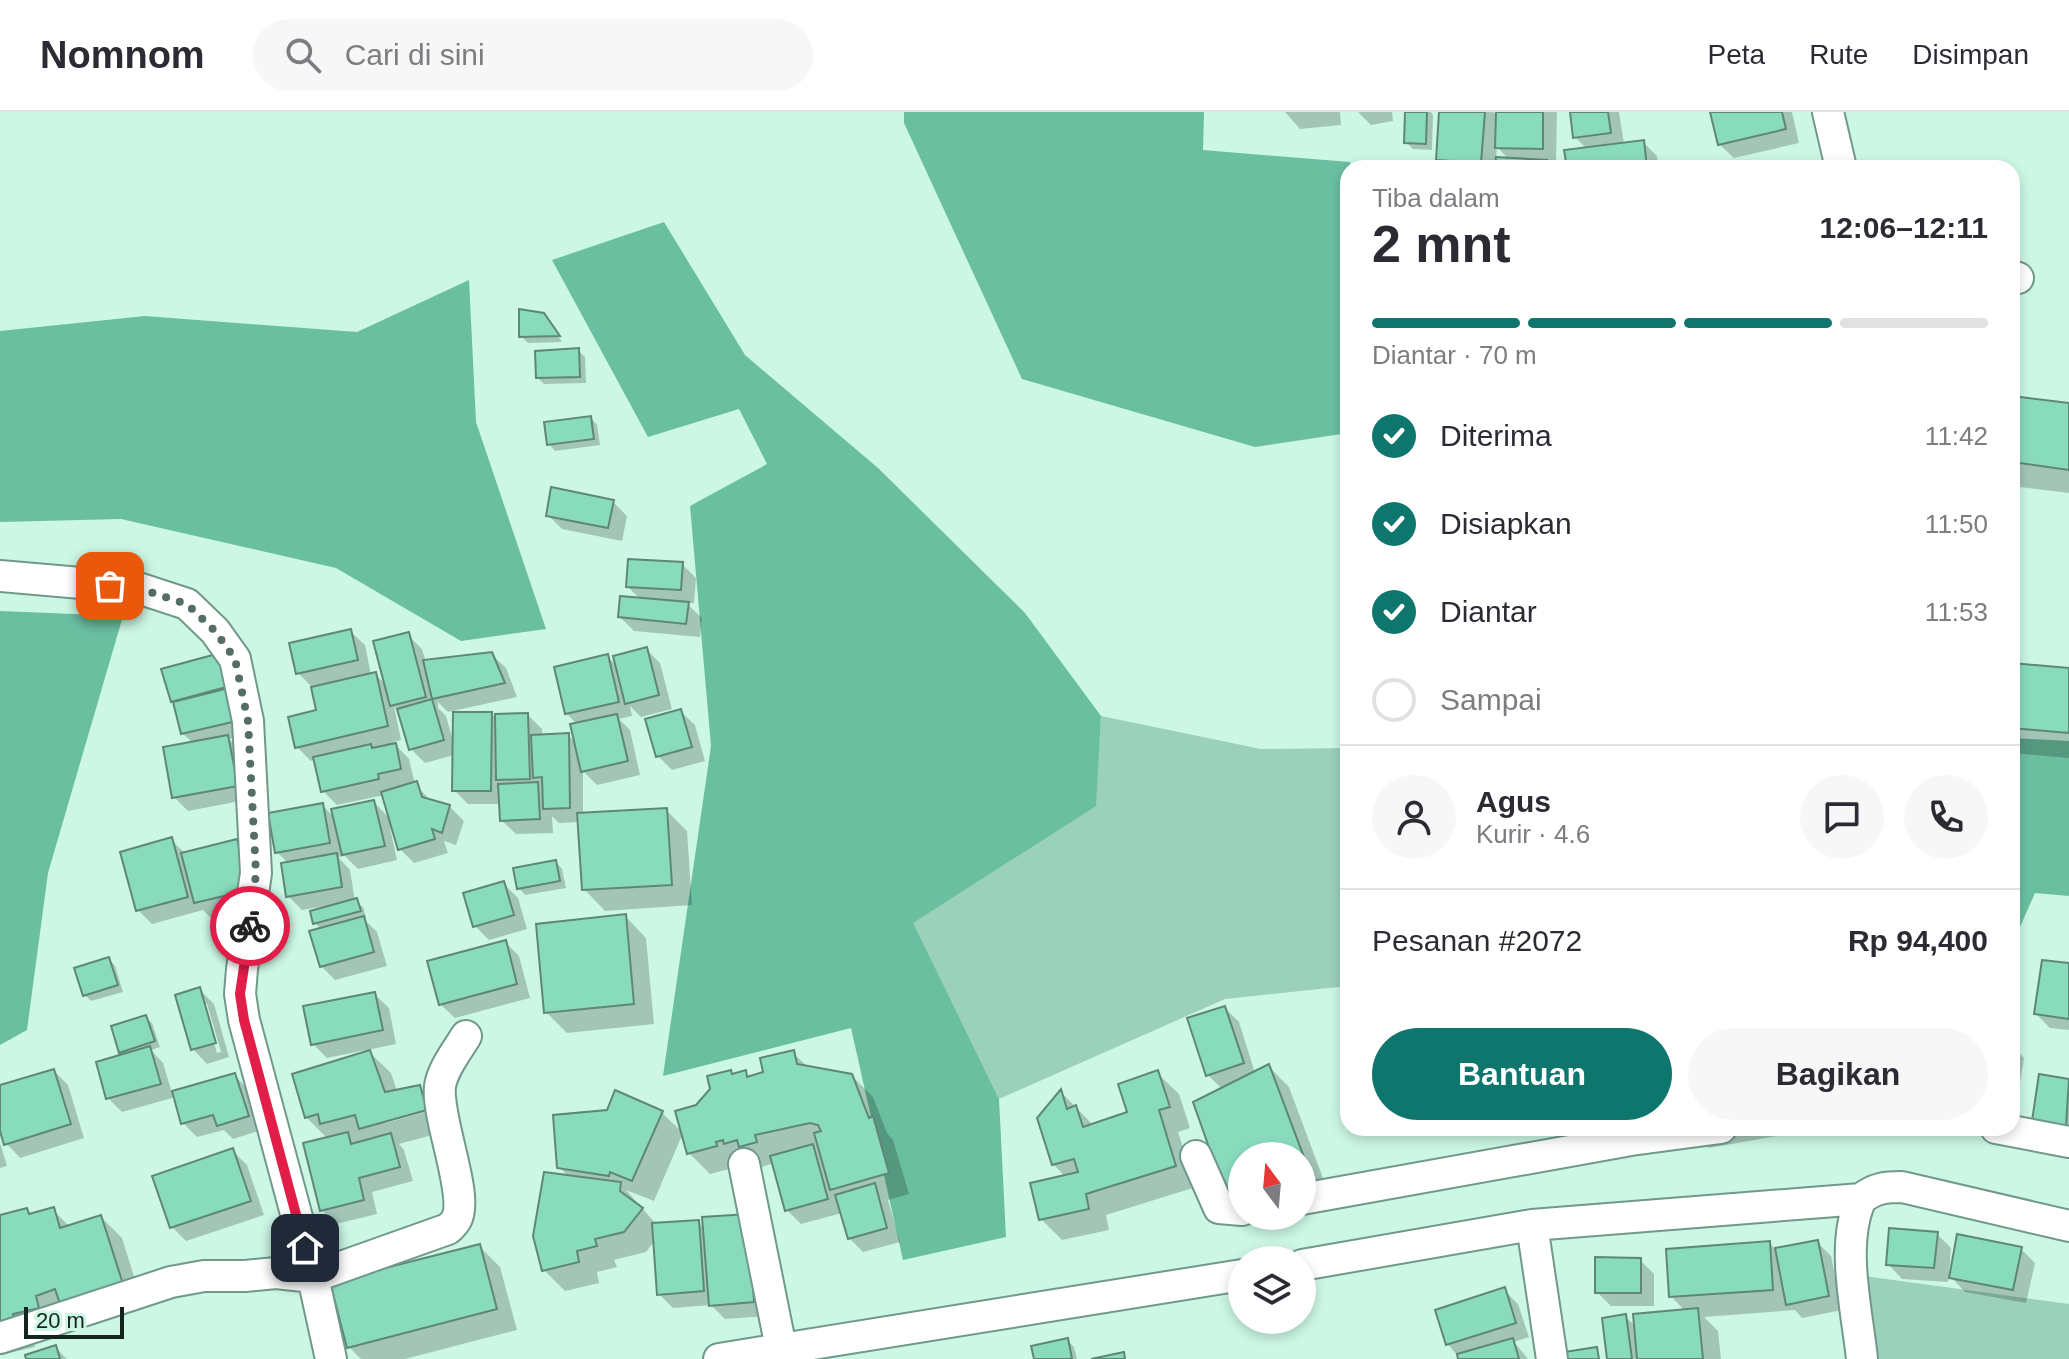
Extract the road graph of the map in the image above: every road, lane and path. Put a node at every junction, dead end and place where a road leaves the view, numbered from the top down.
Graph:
1 (1828, 112) edge
2 (1839, 160) edge
3 (0, 576) edge
4 (466, 1036) dead end
5 (2020, 1133) edge
6 (1660, 1136) edge
7 (2069, 1142) edge
8 (1196, 1156) dead end
9 (744, 1164) dead end
10 (1316, 1196) edge
11 (1861, 1199) junction
12 (1228, 1209) edge
13 (1532, 1225) junction
14 (2069, 1226) edge
15 (1316, 1263) edge
16 (313, 1277) junction
17 (1228, 1278) edge
18 (0, 1338) edge
19 (781, 1348) junction
20 (843, 1350) edge
21 (331, 1359) edge
22 (719, 1359) edge
23 (1552, 1359) edge
24 (1862, 1359) edge

1 - 2 street
3 - 16 street
4 - 16 street
5 - 7 street
6 - 10 street
8 - 12 street
9 - 19 street
11 - 13 street
11 - 14 street
11 - 24 street
13 - 15 street
13 - 23 street
16 - 18 street
16 - 21 street
17 - 20 street
19 - 20 street
19 - 22 street

